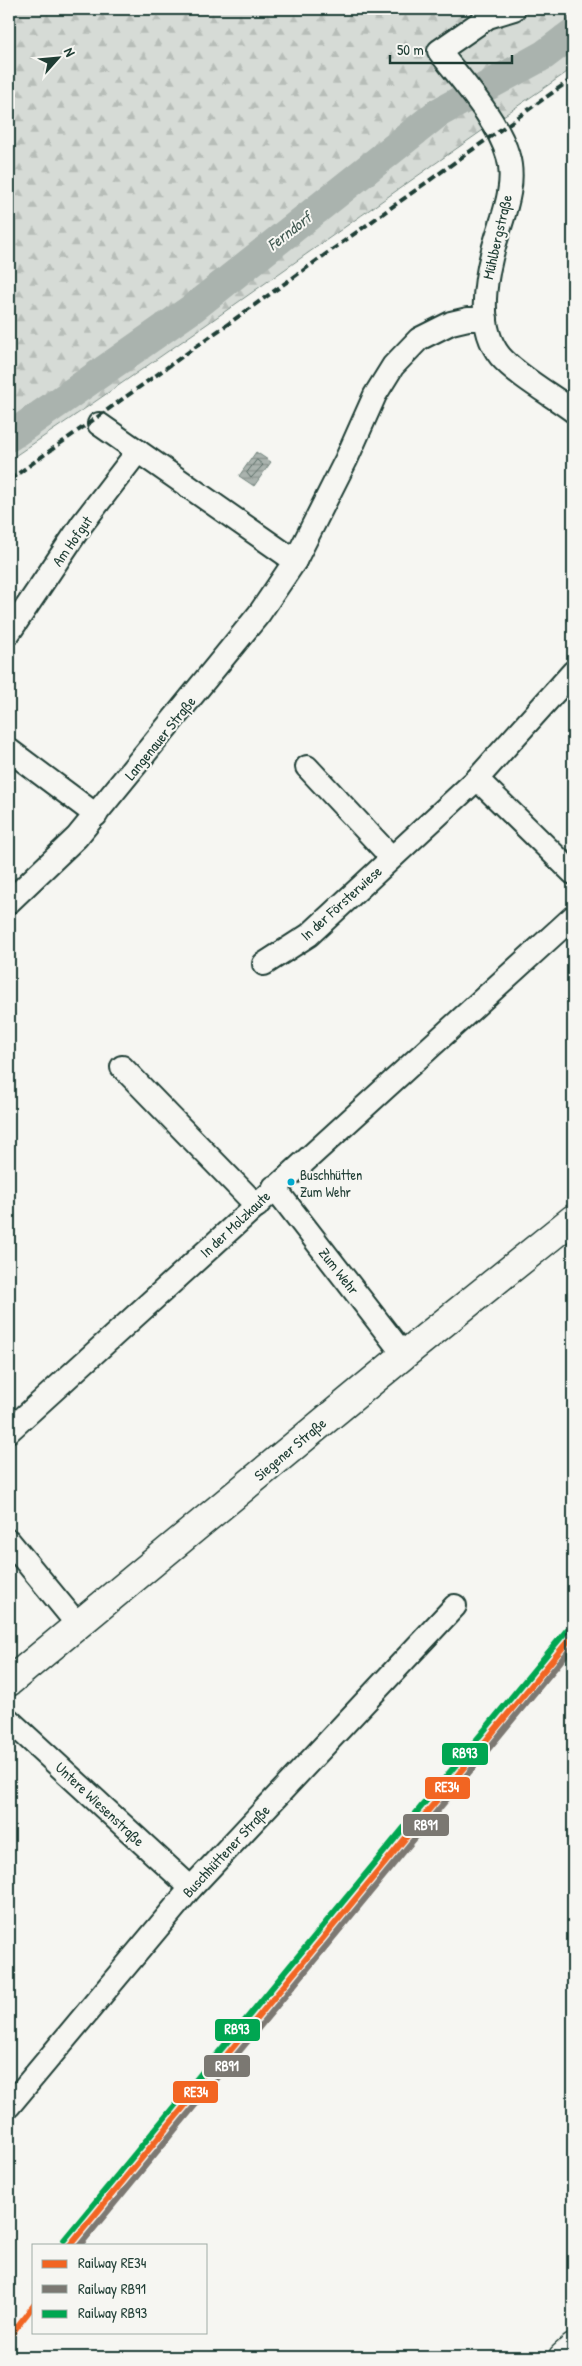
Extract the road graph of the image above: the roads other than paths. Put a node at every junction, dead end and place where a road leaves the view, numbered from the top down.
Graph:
1 (514, 9) edge
2 (486, 319) junction
3 (573, 411) edge
4 (99, 424) dead end
5 (138, 451) junction
6 (296, 561) junction
7 (9, 633) edge
8 (573, 672) edge
9 (9, 750) edge
10 (307, 768) dead end
11 (476, 779) junction
12 (96, 815) junction
13 (391, 857) junction
14 (573, 873) edge
15 (9, 902) edge
16 (573, 918) edge
17 (264, 964) dead end
18 (122, 1067) dead end
19 (274, 1187) junction
20 (257, 1206) junction
21 (573, 1219) edge
22 (404, 1355) junction
23 (9, 1431) edge
24 (9, 1542) edge
25 (455, 1606) dead end
26 (78, 1624) junction
27 (9, 1682) edge
28 (9, 1720) edge
29 (191, 1888) junction
30 (9, 2106) edge
31 (573, 2348) edge
32 (563, 2357) edge

1 - 2 street, Mühlbergstraße
2 - 3 street, Mühlbergstraße
2 - 6 street, Langenauer Straße
4 - 5 street
5 - 6 street
5 - 7 street, Am Hofgut
6 - 12 street, Langenauer Straße
8 - 11 street, In der Försterwiese
9 - 12 street
10 - 13 street, In der Försterwiese
11 - 13 street, In der Försterwiese
11 - 14 street
12 - 15 street, Langenauer Straße
13 - 17 street, In der Försterwiese
16 - 19 street, In der Molzkaute
18 - 20 street
19 - 20 street, In der Molzkaute
19 - 22 street, Zum Wehr
20 - 23 street, In der Molzkaute
21 - 22 main road, Siegener Straße
22 - 26 main road, Siegener Straße
24 - 26 street
25 - 29 street, Buschhüttener Straße
26 - 27 main road, Siegener Straße
28 - 29 street, Untere Wiesenstraße
29 - 30 street, Buschhüttener Straße
31 - 32 main road

